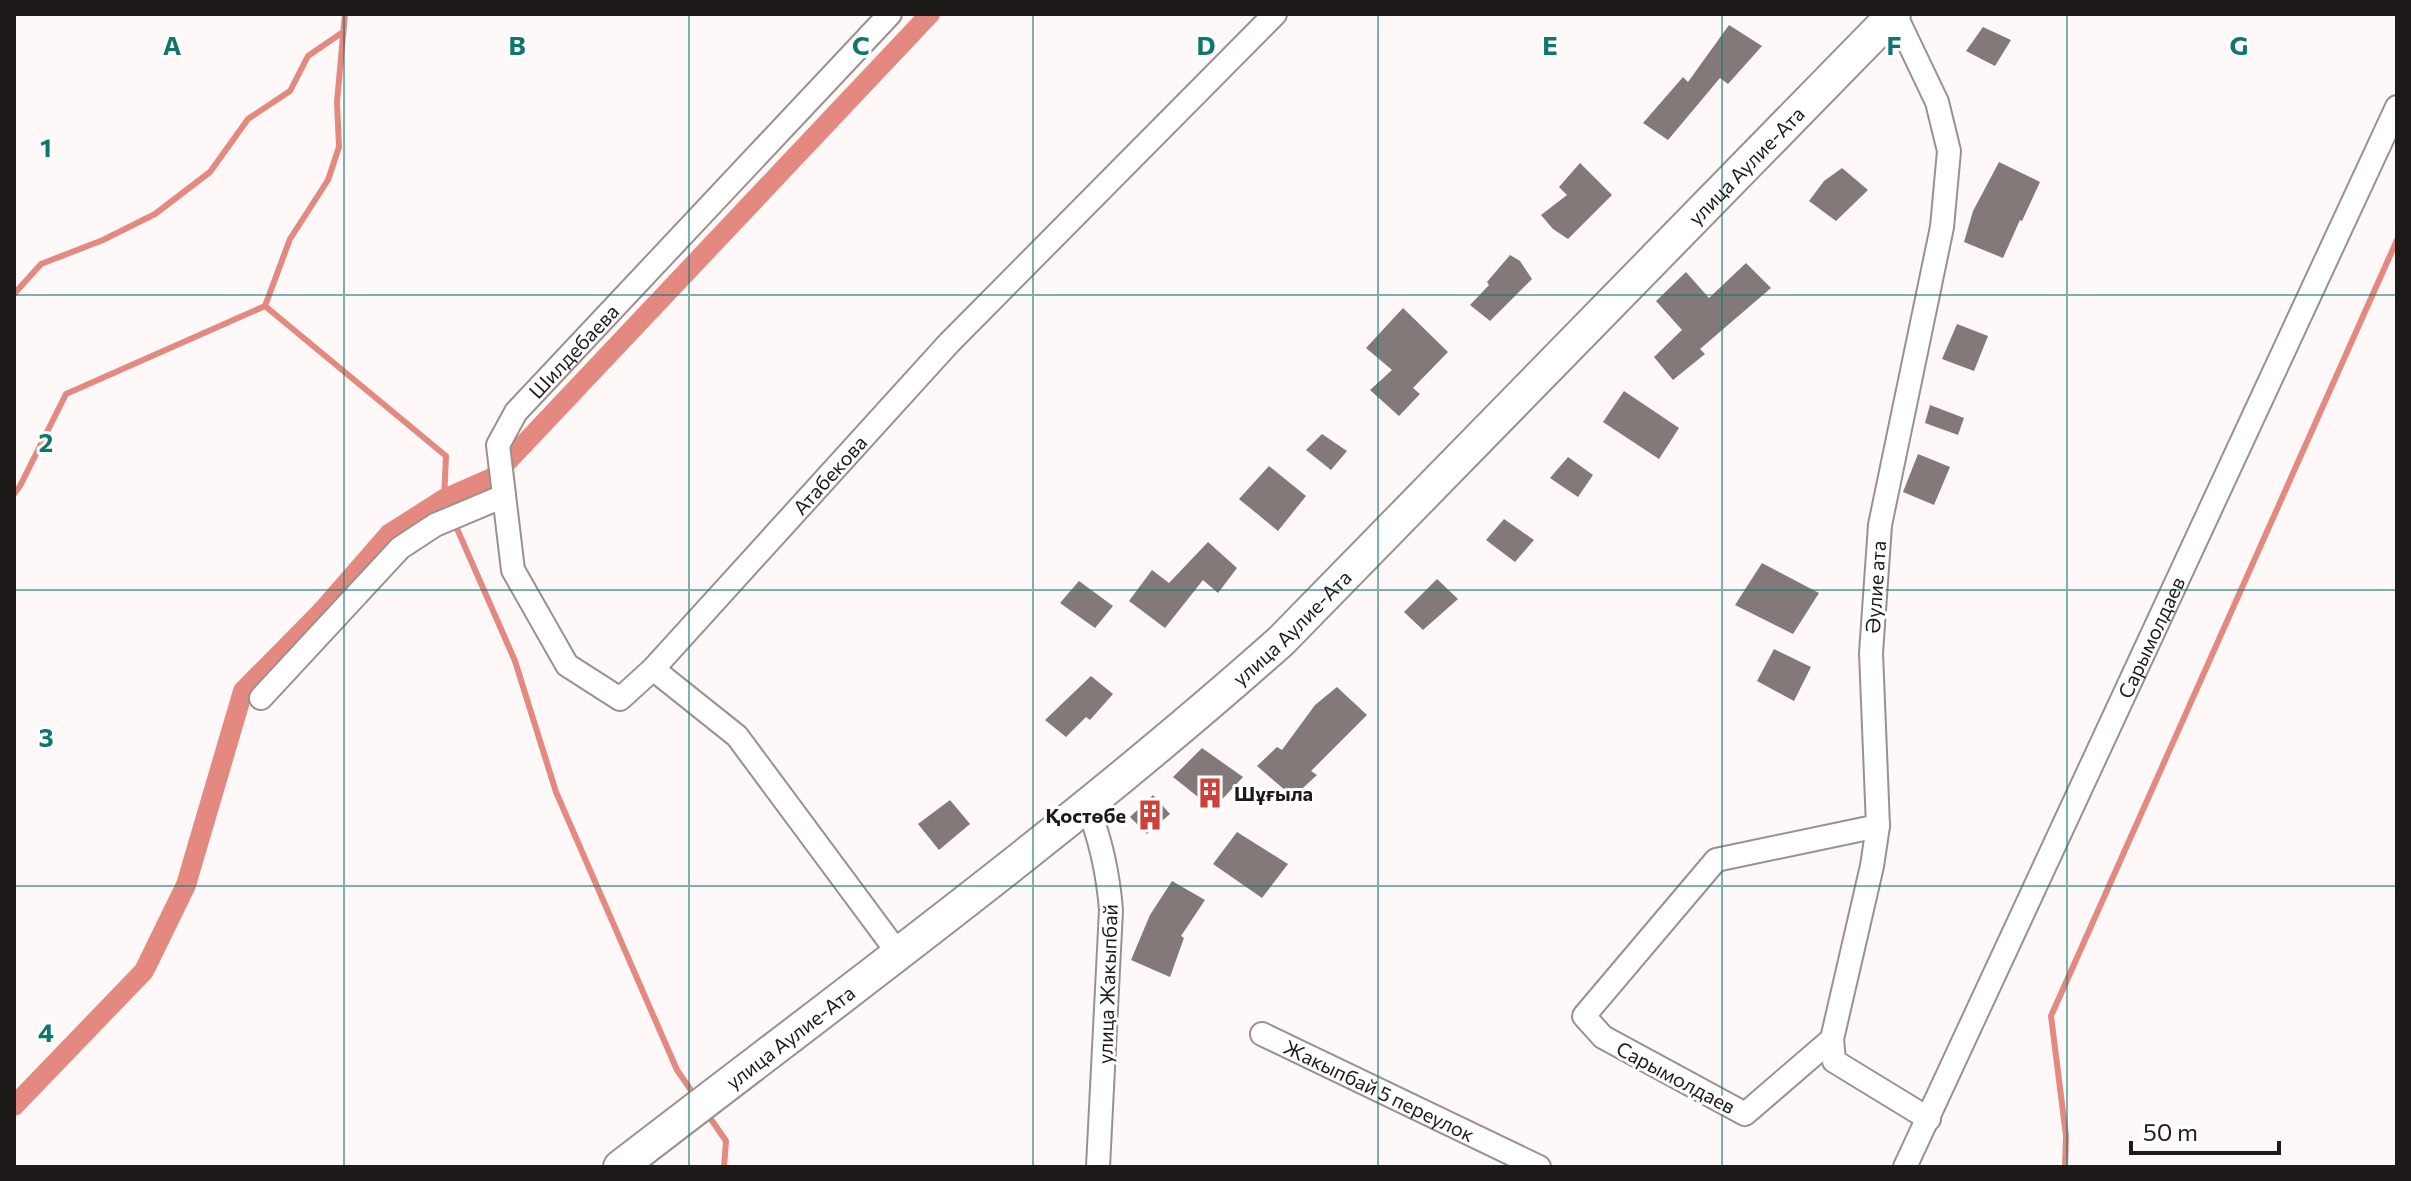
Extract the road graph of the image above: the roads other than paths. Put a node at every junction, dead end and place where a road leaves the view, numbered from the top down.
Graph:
1 (890, 14) edge
2 (1275, 14) edge
3 (1895, 14) edge
4 (2397, 107) edge
5 (504, 496) junction
6 (653, 669) junction
7 (261, 698) dead end
8 (1087, 805) junction
9 (1878, 826) junction
10 (898, 953) junction
11 (1262, 1034) dead end
12 (1832, 1039) junction
13 (1929, 1119) junction
14 (620, 1167) edge
15 (1098, 1167) edge
16 (1539, 1167) edge
17 (1905, 1167) edge

1 - 5 street, Шилдебаева
2 - 6 street, Атабекова
3 - 8 main road, улица Аулие-Ата
3 - 9 street, Әулие ата
4 - 13 street, Сарымолдаев
5 - 6 street, Шилдебаева
5 - 7 street
6 - 10 street
8 - 10 main road, улица Аулие-Ата
8 - 15 street, улица Жакыпбай
9 - 12 street, Әулие ата
9 - 12 street, Сарымолдаев
10 - 14 main road, улица Аулие-Ата
11 - 16 street, Жакыпбай 5 переулок
12 - 13 street
13 - 17 street, Сарымолдаев

